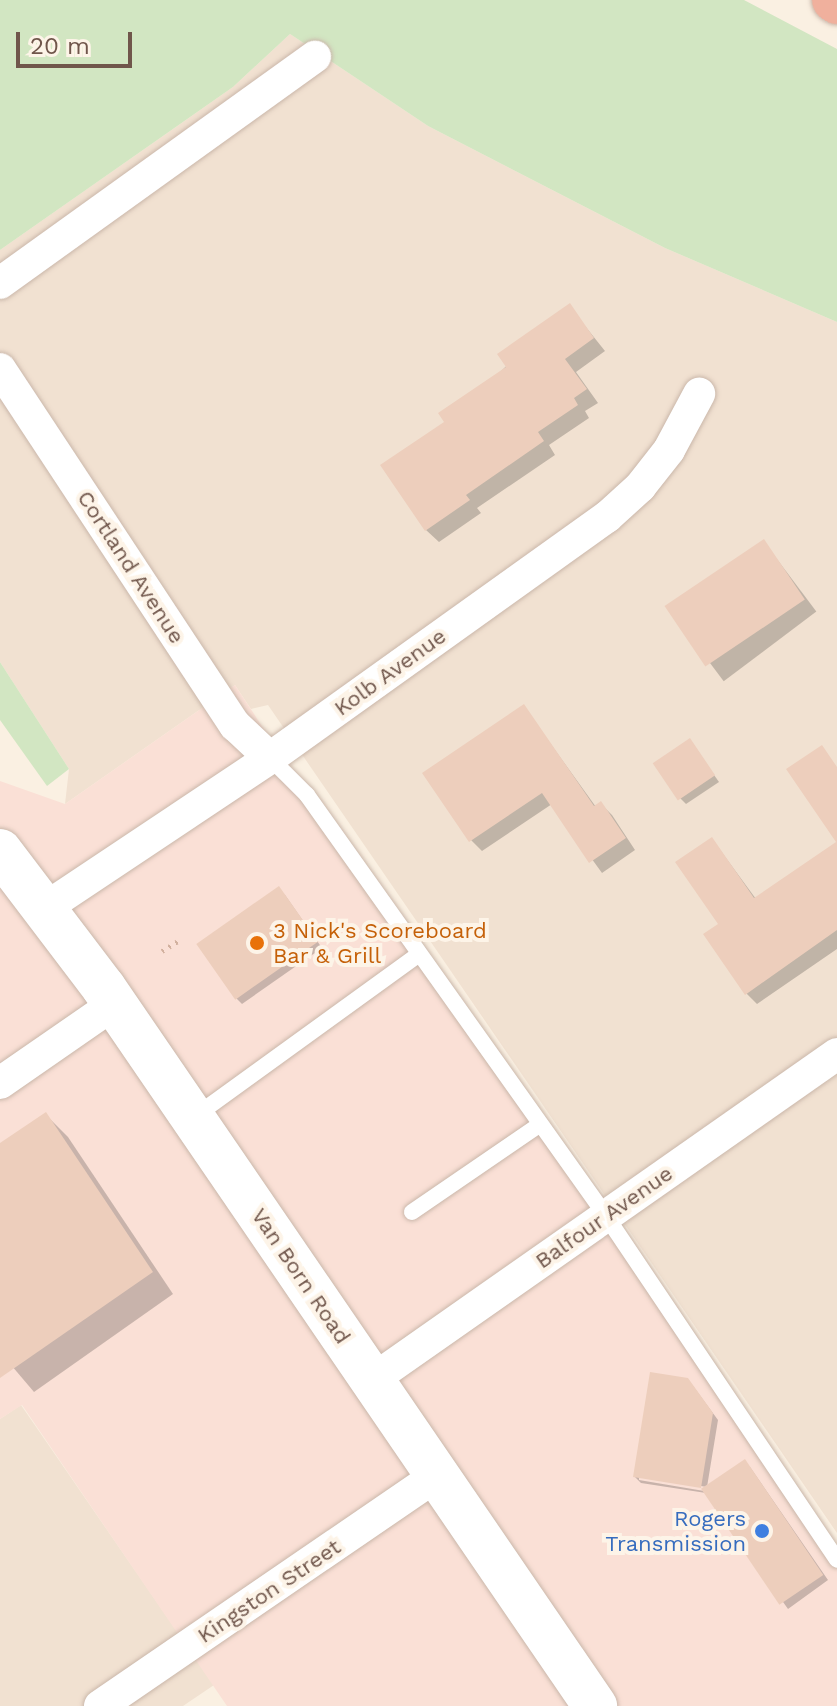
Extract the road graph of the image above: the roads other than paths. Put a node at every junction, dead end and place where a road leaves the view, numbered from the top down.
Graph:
1 (315, 57) dead end
2 (0, 283) edge
3 (0, 369) edge
4 (699, 394) dead end
5 (270, 758) junction
6 (0, 851) edge
7 (42, 910) junction
8 (419, 954) junction
9 (114, 1004) junction
10 (837, 1054) edge
11 (0, 1083) edge
12 (192, 1118) junction
13 (539, 1125) junction
14 (412, 1212) dead end
15 (606, 1216) junction
16 (372, 1380) junction
17 (437, 1475) junction
18 (837, 1560) edge
19 (100, 1706) edge
20 (595, 1706) edge

1 - 2 street
3 - 5 street, Cortland Avenue
4 - 5 street, Kolb Avenue
5 - 7 street, Kolb Avenue
5 - 8 lane
6 - 7 main road, Van Born Road
7 - 9 main road, Van Born Road
8 - 12 lane
8 - 13 lane
9 - 11 street
9 - 12 main road, Van Born Road
10 - 15 street, Balfour Avenue
12 - 16 main road, Van Born Road
13 - 14 lane
13 - 15 lane
15 - 16 street, Balfour Avenue
15 - 18 lane
16 - 17 main road, Van Born Road
17 - 19 street, Kingston Street
17 - 20 main road, Van Born Road

